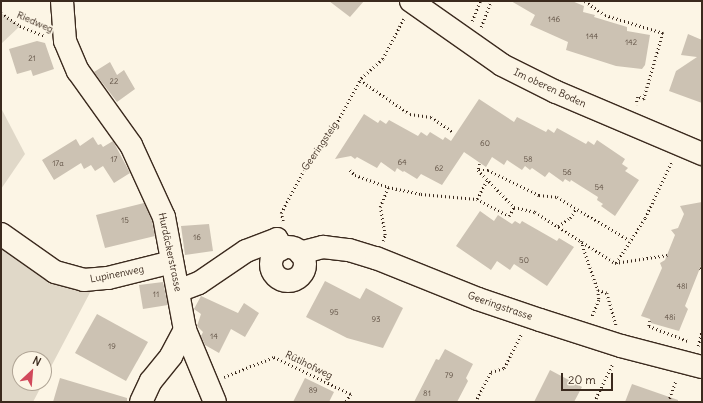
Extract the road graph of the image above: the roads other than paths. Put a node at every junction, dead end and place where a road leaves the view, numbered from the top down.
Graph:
1 (62, 1) edge
2 (411, 1) edge
3 (702, 154) edge
4 (1, 234) edge
5 (172, 262) junction
6 (178, 291) junction
7 (185, 330) junction
8 (701, 356) edge
9 (212, 393) edge
10 (142, 402) edge

1 - 5 street, Hurdäckerstrasse
2 - 3 street, Im oberen Boden
4 - 5 street, Lupinenweg
5 - 6 street, Hurdäckerstrasse
6 - 7 street, Hurdäckerstrasse
6 - 8 street, Geeringstrasse
7 - 9 street, Hurdäckerstrasse
7 - 10 street

